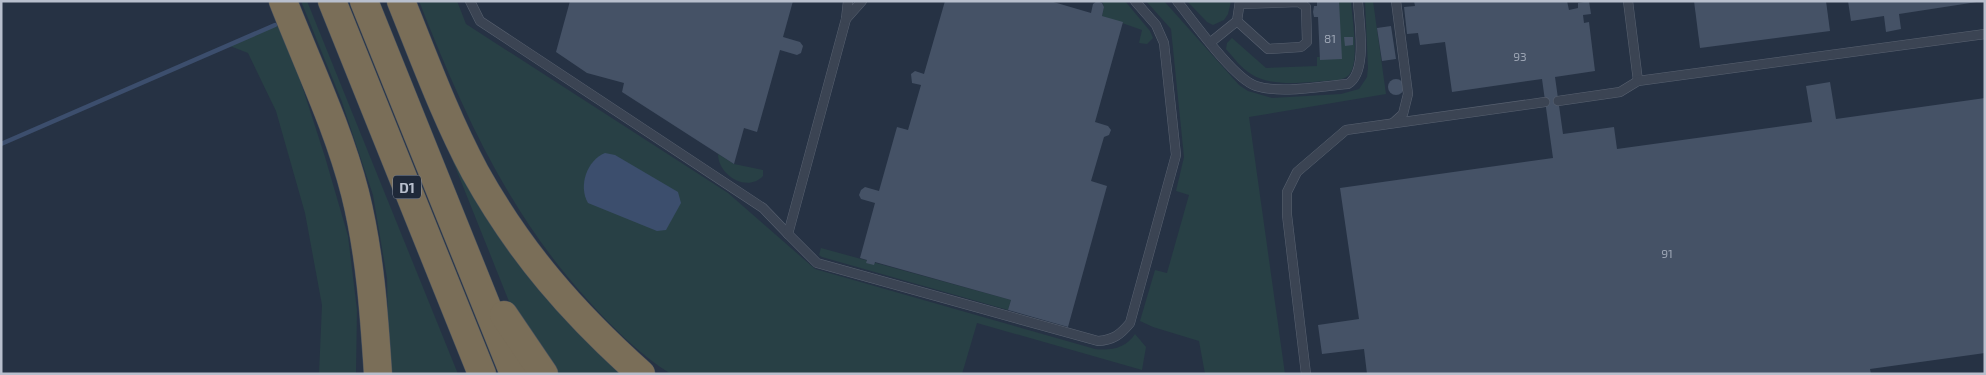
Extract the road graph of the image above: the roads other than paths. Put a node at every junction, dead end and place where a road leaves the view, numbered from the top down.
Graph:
1 (283, 1) edge
2 (332, 1) edge
3 (364, 1) edge
4 (401, 1) edge
5 (470, 1) edge
6 (848, 1) edge
7 (862, 1) edge
8 (1135, 1) edge
9 (1177, 1) edge
10 (1358, 1) edge
11 (1396, 1) edge
12 (1628, 1) edge
13 (1240, 3) edge
14 (846, 19) junction
15 (1237, 21) junction
16 (1985, 34) edge
17 (1211, 42) junction
18 (1638, 81) junction
19 (1558, 101) dead end
20 (1545, 102) dead end
21 (1394, 124) junction
22 (788, 234) junction
23 (470, 262) junction
24 (373, 294) junction
25 (371, 374) edge
26 (378, 374) edge
27 (482, 374) edge
28 (514, 374) edge
29 (544, 374) edge
30 (641, 374) edge
31 (1306, 374) edge

1 - 24 highway
2 - 27 highway, D1
3 - 23 highway, D1
4 - 30 highway
5 - 22 lane
6 - 14 lane
7 - 14 lane
8 - 22 lane
9 - 17 lane
10 - 17 lane
11 - 21 lane
12 - 18 lane
13 - 15 lane
13 - 15 lane
14 - 22 lane
15 - 17 lane
16 - 18 lane
18 - 19 lane
20 - 21 lane
21 - 31 lane
23 - 28 highway, D1
23 - 29 highway
24 - 25 highway
24 - 26 highway

